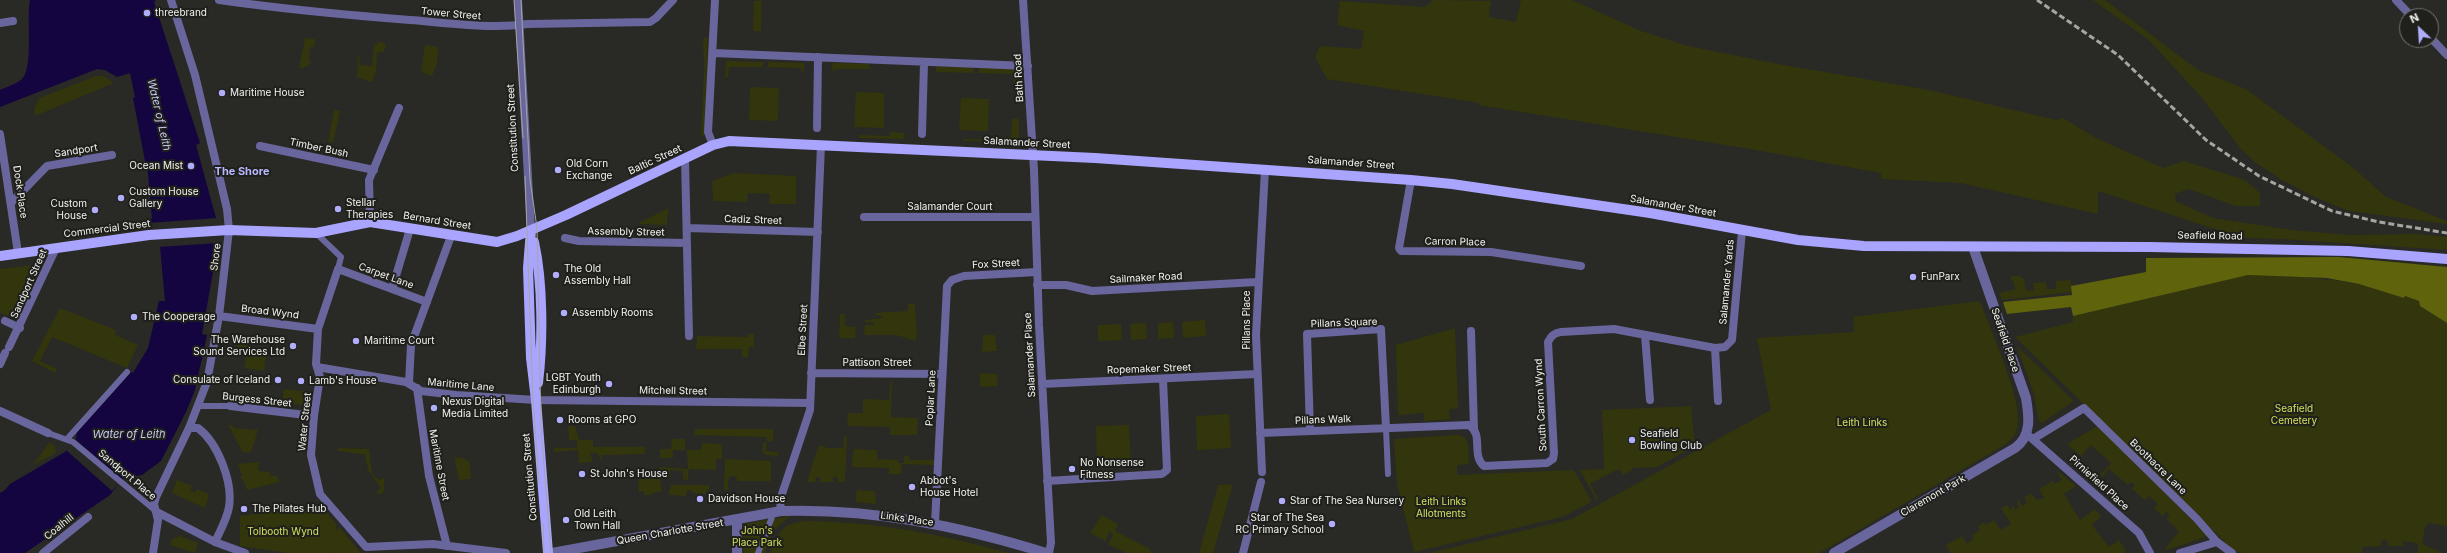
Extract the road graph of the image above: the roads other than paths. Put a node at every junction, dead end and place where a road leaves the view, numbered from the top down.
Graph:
1 (171, 0) edge
2 (219, 0) edge
3 (518, 0) edge
4 (673, 0) edge
5 (715, 0) edge
6 (1023, 0) edge
7 (2396, 0) edge
8 (2404, 8) edge
9 (13, 21) dead end
10 (0, 23) edge
11 (520, 25) junction
12 (2439, 46) edge
13 (713, 53) junction
14 (2447, 55) edge
15 (818, 57) junction
16 (924, 63) junction
17 (1028, 66) junction
18 (399, 108) dead end
19 (817, 128) dead end
20 (0, 134) edge
21 (922, 134) dead end
22 (718, 144) junction
23 (821, 145) junction
24 (260, 146) dead end
25 (1033, 155) junction
26 (112, 156) dead end
27 (685, 159) junction
28 (1265, 168) junction
29 (374, 170) junction
30 (1411, 180) junction
31 (11, 203) junction
32 (864, 217) dead end
33 (1036, 217) junction
34 (370, 222) junction
35 (687, 228) junction
36 (410, 229) junction
37 (218, 230) joint
38 (229, 230) junction
39 (531, 230) junction
40 (1742, 231) junction
41 (818, 232) junction
42 (316, 233) junction
43 (451, 236) junction
44 (565, 238) dead end
45 (687, 243) junction
46 (1973, 247) junction
47 (56, 248) junction
48 (18, 253) junction
49 (0, 256) edge
50 (2447, 259) edge
51 (1580, 266) dead end
52 (338, 269) junction
53 (1036, 272) junction
54 (956, 278) joint
55 (1257, 282) junction
56 (1037, 285) junction
57 (392, 289) junction
58 (427, 302) junction
59 (219, 316) junction
60 (5, 321) dead end
61 (20, 328) junction
62 (318, 329) junction
63 (1471, 331) dead end
64 (1645, 335) junction
65 (689, 336) dead end
66 (1715, 348) junction
67 (0, 364) edge
68 (317, 368) junction
69 (127, 372) dead end
70 (812, 373) junction
71 (942, 374) junction
72 (1258, 374) junction
73 (1163, 379) junction
74 (409, 383) junction
75 (1042, 384) junction
76 (417, 388) junction
77 (536, 400) junction
78 (1650, 400) dead end
79 (1718, 401) dead end
80 (810, 403) junction
81 (198, 406) junction
82 (230, 406) joint
83 (0, 411) edge
84 (314, 416) junction
85 (189, 428) junction
86 (1386, 428) junction
87 (1474, 428) junction
88 (1310, 431) junction
89 (48, 432) joint
90 (1260, 433) junction
91 (2030, 436) junction
92 (70, 441) junction
93 (1262, 472) dead end
94 (1388, 474) dead end
95 (1047, 481) junction
96 (1261, 482) dead end
97 (157, 512) junction
98 (773, 513) junction
99 (88, 517) dead end
100 (737, 520) junction
101 (936, 523) junction
102 (215, 542) junction
103 (2217, 542) junction
104 (447, 546) junction
105 (367, 550) edge
106 (43, 553) edge
107 (153, 553) edge
108 (245, 553) edge
109 (506, 553) edge
110 (548, 553) edge
111 (552, 553) edge
112 (737, 553) edge
113 (758, 553) edge
114 (1046, 553) edge
115 (1049, 553) edge
116 (1243, 553) edge
117 (1834, 553) edge
118 (2150, 553) edge
119 (2180, 553) edge
120 (2232, 553) edge

1 - 38 street, Shore
2 - 11 street, Tower Street
3 - 11 street, Constitution Street
4 - 11 street, Tower Street
5 - 13 street
6 - 17 street, Bath Road
7 - 8 street
9 - 10 street
11 - 39 street, Constitution Street
12 - 14 street
13 - 15 street
13 - 22 street
15 - 16 street
15 - 19 street
16 - 17 street
16 - 21 street
17 - 25 street, Bath Road
18 - 29 street
20 - 31 street, Dock Place
22 - 23 main road, Salamander Street
22 - 27 main road, Baltic Street
23 - 25 main road, Salamander Street
23 - 41 street, Elbe Street
24 - 29 street, Timber Bush
25 - 28 main road, Salamander Street
25 - 33 street, Salamander Place
26 - 31 street, Sandport
27 - 35 street
27 - 39 main road, Baltic Street
28 - 30 main road, Salamander Street
28 - 55 street, Pillans Place
29 - 34 street
30 - 40 main road, Salamander Street
30 - 51 street, Carron Place
31 - 48 street, Dock Place
32 - 33 street, Salamander Court
33 - 53 street, Salamander Place
34 - 36 main road, Bernard Street
34 - 42 main road, Bernard Street
35 - 41 street, Cadiz Street
35 - 45 street
36 - 43 main road, Bernard Street
36 - 57 street
37 - 38 main road, Bernard Street
37 - 47 main road, Commercial Street
38 - 42 main road, Bernard Street
38 - 59 street, Shore
39 - 43 main road, Bernard Street
39 - 77 main road, Constitution Street
40 - 46 main road, Salamander Street
40 - 66 street, Salamander Yards
41 - 70 street, Elbe Street
42 - 52 street
43 - 58 street
44 - 45 street, Assembly Street
45 - 65 street
46 - 50 main road, Seafield Road
46 - 91 street, Seafield Place
47 - 48 main road, Commercial Street
47 - 61 street, Sandport Street
48 - 49 main road, Commercial Street
52 - 57 street, Carpet Lane
52 - 62 street
53 - 54 street, Fox Street
53 - 56 street, Salamander Place
54 - 71 street, Poplar Lane
55 - 56 street, Sailmaker Road
55 - 72 street, Pillans Place
56 - 75 street, Salamander Place
57 - 58 street, Carpet Lane
58 - 74 street
59 - 62 street, Broad Wynd
59 - 81 street, Shore
60 - 61 street, Sandport Street
61 - 67 street, Sandport Street
62 - 68 street, Water Street
63 - 87 street
64 - 66 street, South Carron Wynd
64 - 78 street
64 - 87 street, South Carron Wynd
66 - 79 street
68 - 74 street, Maritime Lane
68 - 84 street, Water Street
69 - 92 street
70 - 71 street, Pattison Street
70 - 80 street, Elbe Street
71 - 101 street, Poplar Lane
72 - 73 street, Ropemaker Street
72 - 90 street, Pillans Place
73 - 75 street, Ropemaker Street
73 - 95 street
74 - 76 street, Maritime Lane
75 - 95 street, Salamander Place
76 - 77 street, Maritime Lane
76 - 104 street, Maritime Street
77 - 80 street, Mitchell Street
77 - 110 main road, Constitution Street
80 - 98 street, Elbe Street
81 - 82 street, Burgess Street
81 - 85 street, Shore
82 - 84 street, Burgess Street
83 - 89 street, Sandport Place
84 - 105 street, Water Street
85 - 97 street, Shore
85 - 102 street
86 - 87 street, Pillans Walk
86 - 88 street, Pillans Walk
86 - 88 street, Pillans Square
86 - 94 street
88 - 90 street, Pillans Walk
89 - 92 street, Sandport Place
90 - 93 street, Pillans Place
91 - 103 street, Boothacre Lane
91 - 117 street, Claremont Park
91 - 118 street, Pirniefield Place
92 - 97 street, Sandport Place
95 - 115 street, Salamander Place
96 - 116 street
97 - 102 street
97 - 107 street, Shore
98 - 100 street, Queen Charlotte Street
98 - 101 street, Links Place
98 - 113 street
99 - 106 street, Coalhill
100 - 111 street, Queen Charlotte Street
100 - 112 street
101 - 114 street, Links Place
102 - 108 street
103 - 119 street
103 - 120 street, Boothacre Lane
104 - 105 street
104 - 109 street

